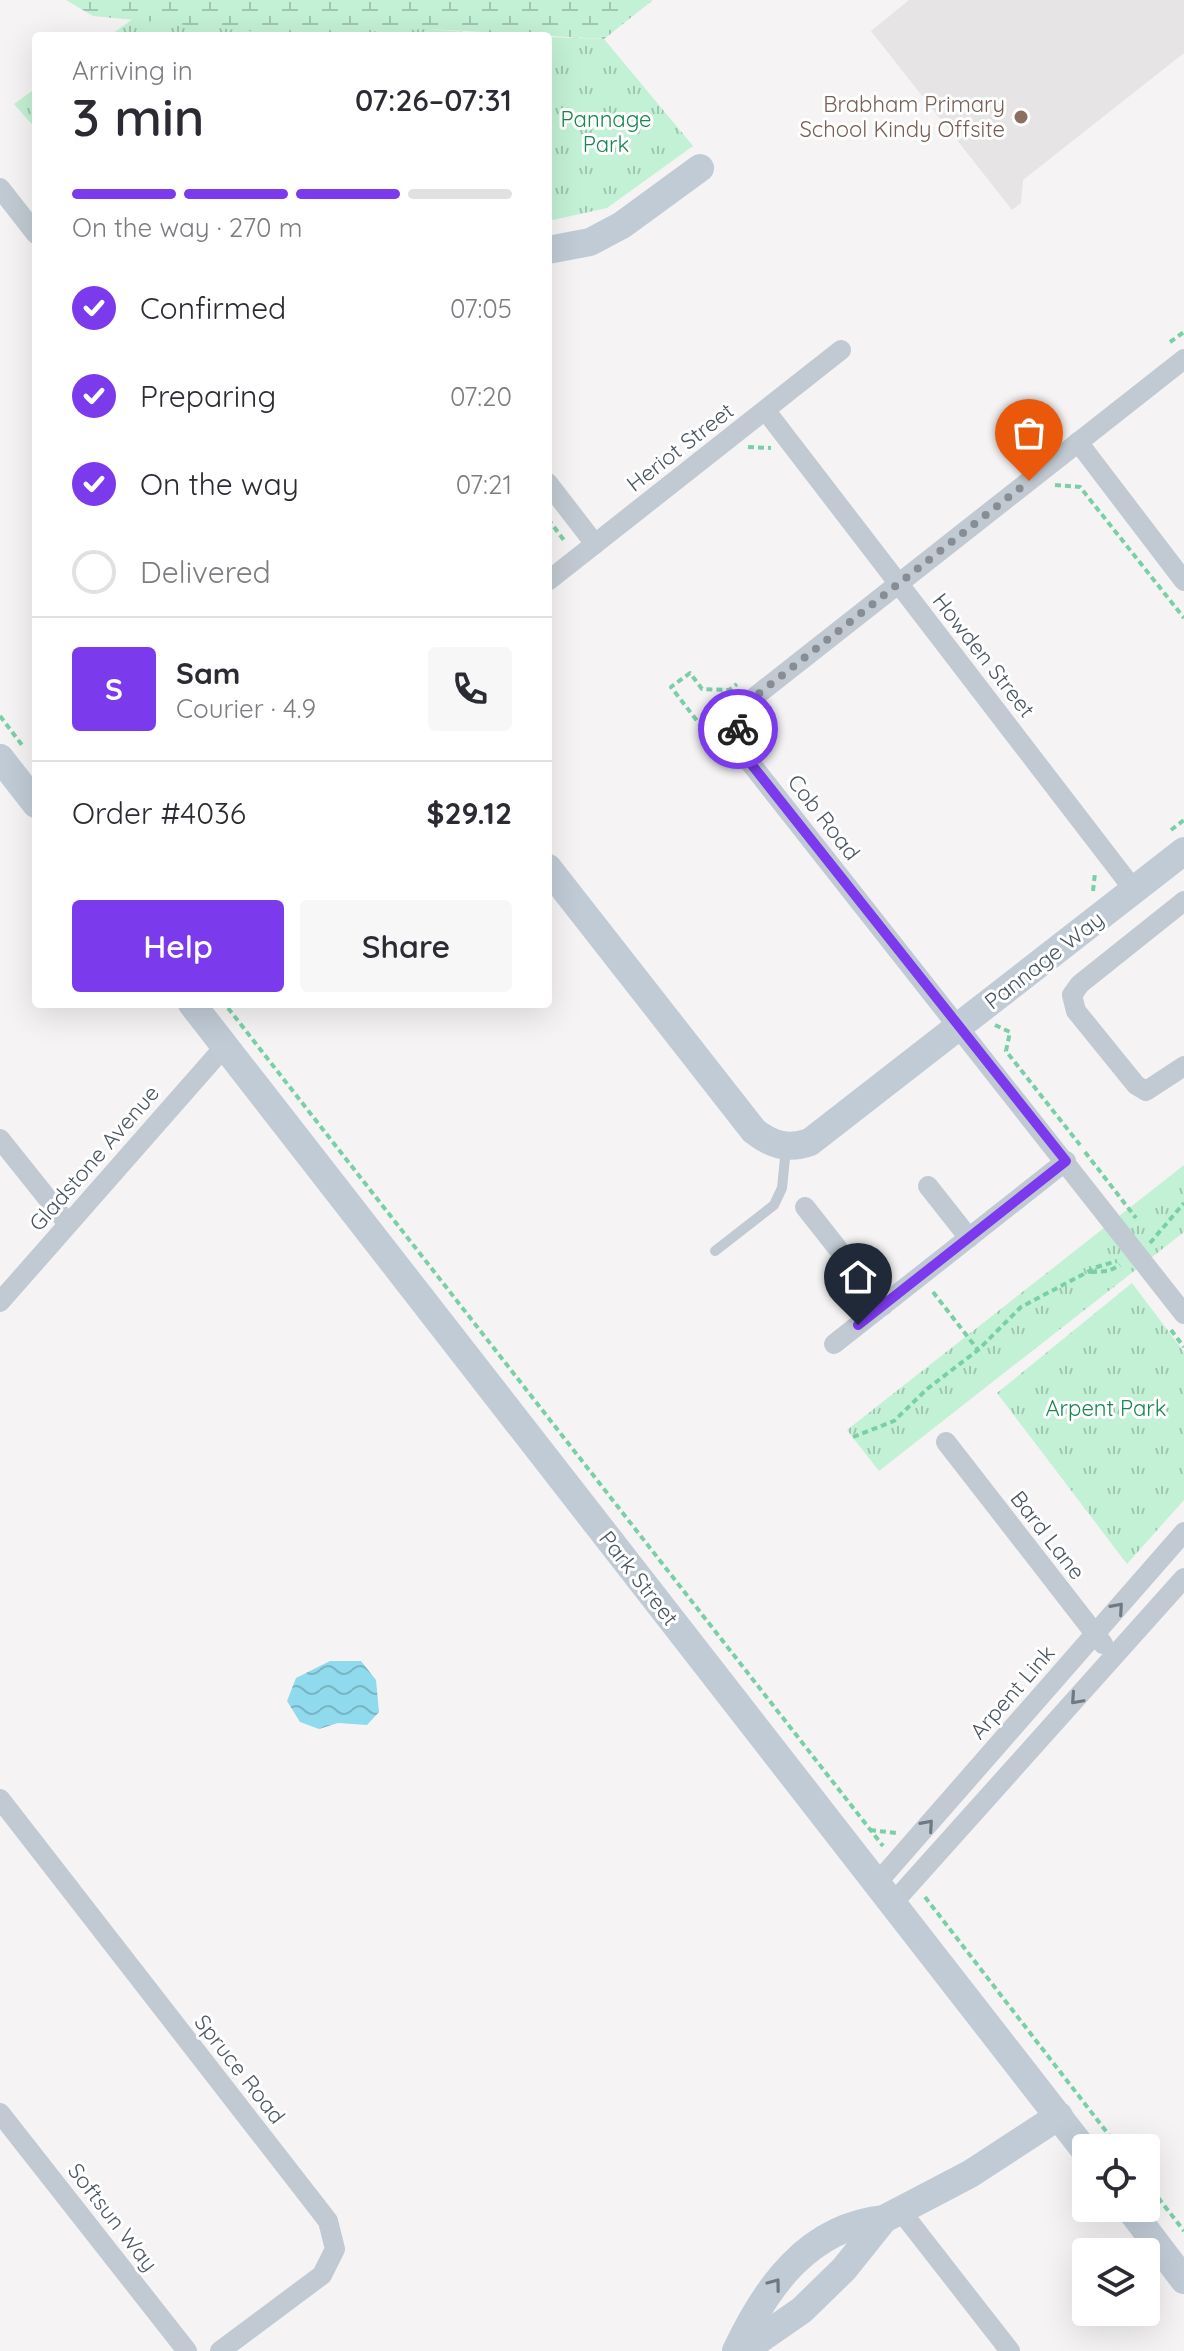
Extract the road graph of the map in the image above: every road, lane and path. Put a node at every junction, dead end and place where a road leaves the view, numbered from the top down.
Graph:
1 (700, 168) dead end
2 (0, 188) edge
3 (32, 229) edge
4 (552, 249) edge
5 (1184, 332) edge
6 (841, 350) dead end
7 (1160, 351) dead end
8 (1184, 359) edge
9 (766, 411) junction
10 (1078, 442) junction
11 (746, 447) dead end
12 (772, 448) dead end
13 (1029, 481) junction
14 (552, 488) edge
15 (595, 544) junction
16 (552, 578) edge
17 (1184, 581) edge
18 (899, 584) junction
19 (1184, 618) edge
20 (741, 681) dead end
21 (0, 716) edge
22 (14, 755) edge
23 (728, 761) dead end
24 (32, 795) edge
25 (1184, 851) edge
26 (1096, 864) dead end
27 (552, 873) edge
28 (1134, 890) junction
29 (1093, 891) dead end
30 (1184, 901) edge
31 (195, 1008) edge
32 (228, 1008) edge
33 (967, 1021) junction
34 (225, 1046) junction
35 (1184, 1066) edge
36 (0, 1139) edge
37 (786, 1146) junction
38 (1066, 1161) junction
39 (928, 1186) dead end
40 (805, 1207) dead end
41 (1137, 1220) dead end
42 (68, 1224) junction
43 (1145, 1230) dead end
44 (969, 1238) junction
45 (1107, 1249) dead end
46 (1159, 1249) dead end
47 (715, 1251) dead end
48 (1117, 1261) junction
49 (1129, 1277) dead end
50 (0, 1302) edge
51 (883, 1306) junction
52 (1175, 1319) edge
53 (834, 1344) dead end
54 (1184, 1347) edge
55 (853, 1437) dead end
56 (946, 1442) dead end
57 (1184, 1532) edge
58 (1184, 1578) edge
59 (1095, 1634) junction
60 (1114, 1656) junction
61 (0, 1799) edge
62 (900, 1886) junction
63 (934, 1886) dead end
64 (0, 2113) edge
65 (1059, 2116) junction
66 (1072, 2134) edge
67 (1107, 2134) edge
68 (1160, 2200) edge
69 (892, 2215) junction
70 (1140, 2222) edge
71 (1184, 2231) edge
72 (1184, 2280) edge
73 (187, 2351) edge
74 (220, 2351) edge
75 (736, 2351) edge
76 (743, 2351) edge
77 (1010, 2351) edge

1 - 4 street
2 - 3 street
5 - 7 path
6 - 9 street, Heriot Street
8 - 10 street, Cob Road
9 - 15 street, Heriot Street
9 - 18 street, Howden Street
10 - 13 street, Cob Road
10 - 17 street
11 - 12 path
13 - 18 street, Cob Road
13 - 19 path
14 - 15 street
15 - 16 street, Heriot Street
18 - 28 street, Howden Street
18 - 33 street, Cob Road
20 - 23 path
21 - 22 path
22 - 24 street
25 - 28 street, Pannage Way
26 - 29 path
27 - 37 street
28 - 33 street, Pannage Way
30 - 35 street
31 - 34 street, Park Street
32 - 62 path
33 - 37 street, Pannage Way
33 - 38 street, Cob Road
33 - 41 path
34 - 42 street, Gladstone Avenue
34 - 62 street, Park Street
36 - 42 street
37 - 47 lane
38 - 44 street
38 - 52 street, Cob Road
39 - 44 street
40 - 51 street
42 - 50 street, Gladstone Avenue
43 - 46 path
44 - 51 street
45 - 48 path
48 - 49 path
48 - 55 path
51 - 53 street
52 - 54 path
56 - 59 street, Bard Lane
59 -> 57 street, Arpent Link
58 - 60 street
59 - 60 street, Bard Lane
62 -> 59 street, Arpent Link
60 -> 62 street
61 - 74 street, Spruce Road
62 - 63 path
62 - 65 street, Park Street
62 - 67 path
64 - 73 street, Softsun Way
65 - 66 street, Park Street
65 - 69 street
68 - 71 path
75 -> 69 street
69 - 76 street
69 - 77 street
70 - 72 street

